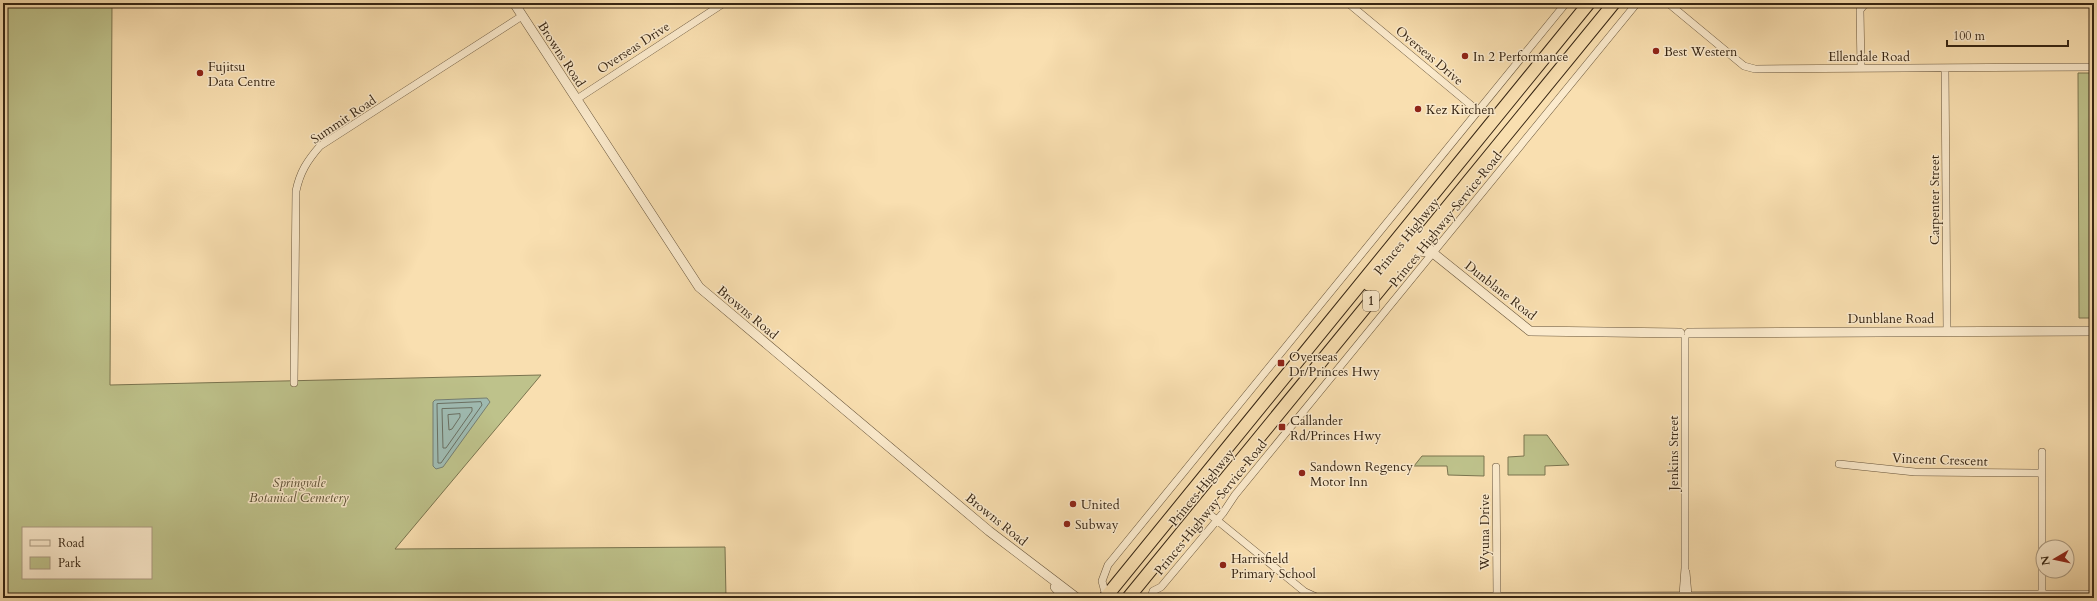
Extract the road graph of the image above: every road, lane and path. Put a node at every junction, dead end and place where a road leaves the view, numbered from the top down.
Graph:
1 (514, 3) edge
2 (724, 3) edge
3 (1348, 3) edge
4 (1566, 3) edge
5 (1589, 3) edge
6 (1614, 3) edge
7 (1637, 3) edge
8 (1668, 3) edge
9 (1866, 3) edge
10 (522, 16) junction
11 (2094, 67) edge
12 (1861, 68) junction
13 (1945, 68) junction
14 (577, 99) junction
15 (1478, 111) junction
16 (1421, 239) junction
17 (1433, 252) junction
18 (1409, 255) junction
19 (1326, 325) junction
20 (1947, 331) junction
21 (2094, 331) edge
22 (1685, 335) junction
23 (294, 383) dead end
24 (2042, 452) dead end
25 (1839, 464) dead end
26 (1496, 467) dead end
27 (2041, 473) junction
28 (1202, 508) junction
29 (1217, 520) junction
30 (1042, 573) junction
31 (2042, 594) junction
32 (2094, 594) edge
33 (1497, 596) junction
34 (1683, 596) edge
35 (1887, 596) edge
36 (2003, 596) edge
37 (1105, 597) edge
38 (1400, 597) edge
39 (1789, 597) edge
40 (1065, 598) edge
41 (1077, 598) edge
42 (1128, 598) edge
43 (1151, 598) edge

1 - 10 street, Browns Road
2 - 14 street, Overseas Drive
3 - 15 street, Overseas Drive
4 - 15 street
5 - 19 highway, Princes Highway / 1
6 - 16 highway, Princes Highway / 1
7 - 17 street, Princes Highway Service Road
8 - 12 street, Ellendale Road
9 - 12 street
10 - 14 street, Browns Road
10 - 23 street, Summit Road
11 - 13 street, Ellendale Road
12 - 13 street, Ellendale Road
13 - 20 street, Carpenter Street
14 - 30 street, Browns Road
15 - 37 street
16 - 17 street, Dunblane Road
16 - 18 highway, Princes Highway / 1
16 - 19 highway
17 - 18 street
17 - 22 street, Dunblane Road
17 - 29 street, Princes Highway Service Road
18 - 28 highway, Princes Highway / 1
19 - 37 highway, Princes Highway / 1
20 - 21 street, Dunblane Road
20 - 22 street, Dunblane Road
22 - 34 street, Jenkins Street
24 - 27 street
25 - 27 street, Vincent Crescent
26 - 33 street, Wyuna Drive
27 - 31 street
28 - 29 street
28 - 42 highway, Princes Highway / 1
29 - 38 street
29 - 43 street, Princes Highway Service Road
30 - 40 street, Browns Road
30 - 41 street, Browns Road
31 - 32 street
31 - 36 street
33 - 34 street
33 - 38 street
34 - 39 street
35 - 36 street
35 - 39 street

